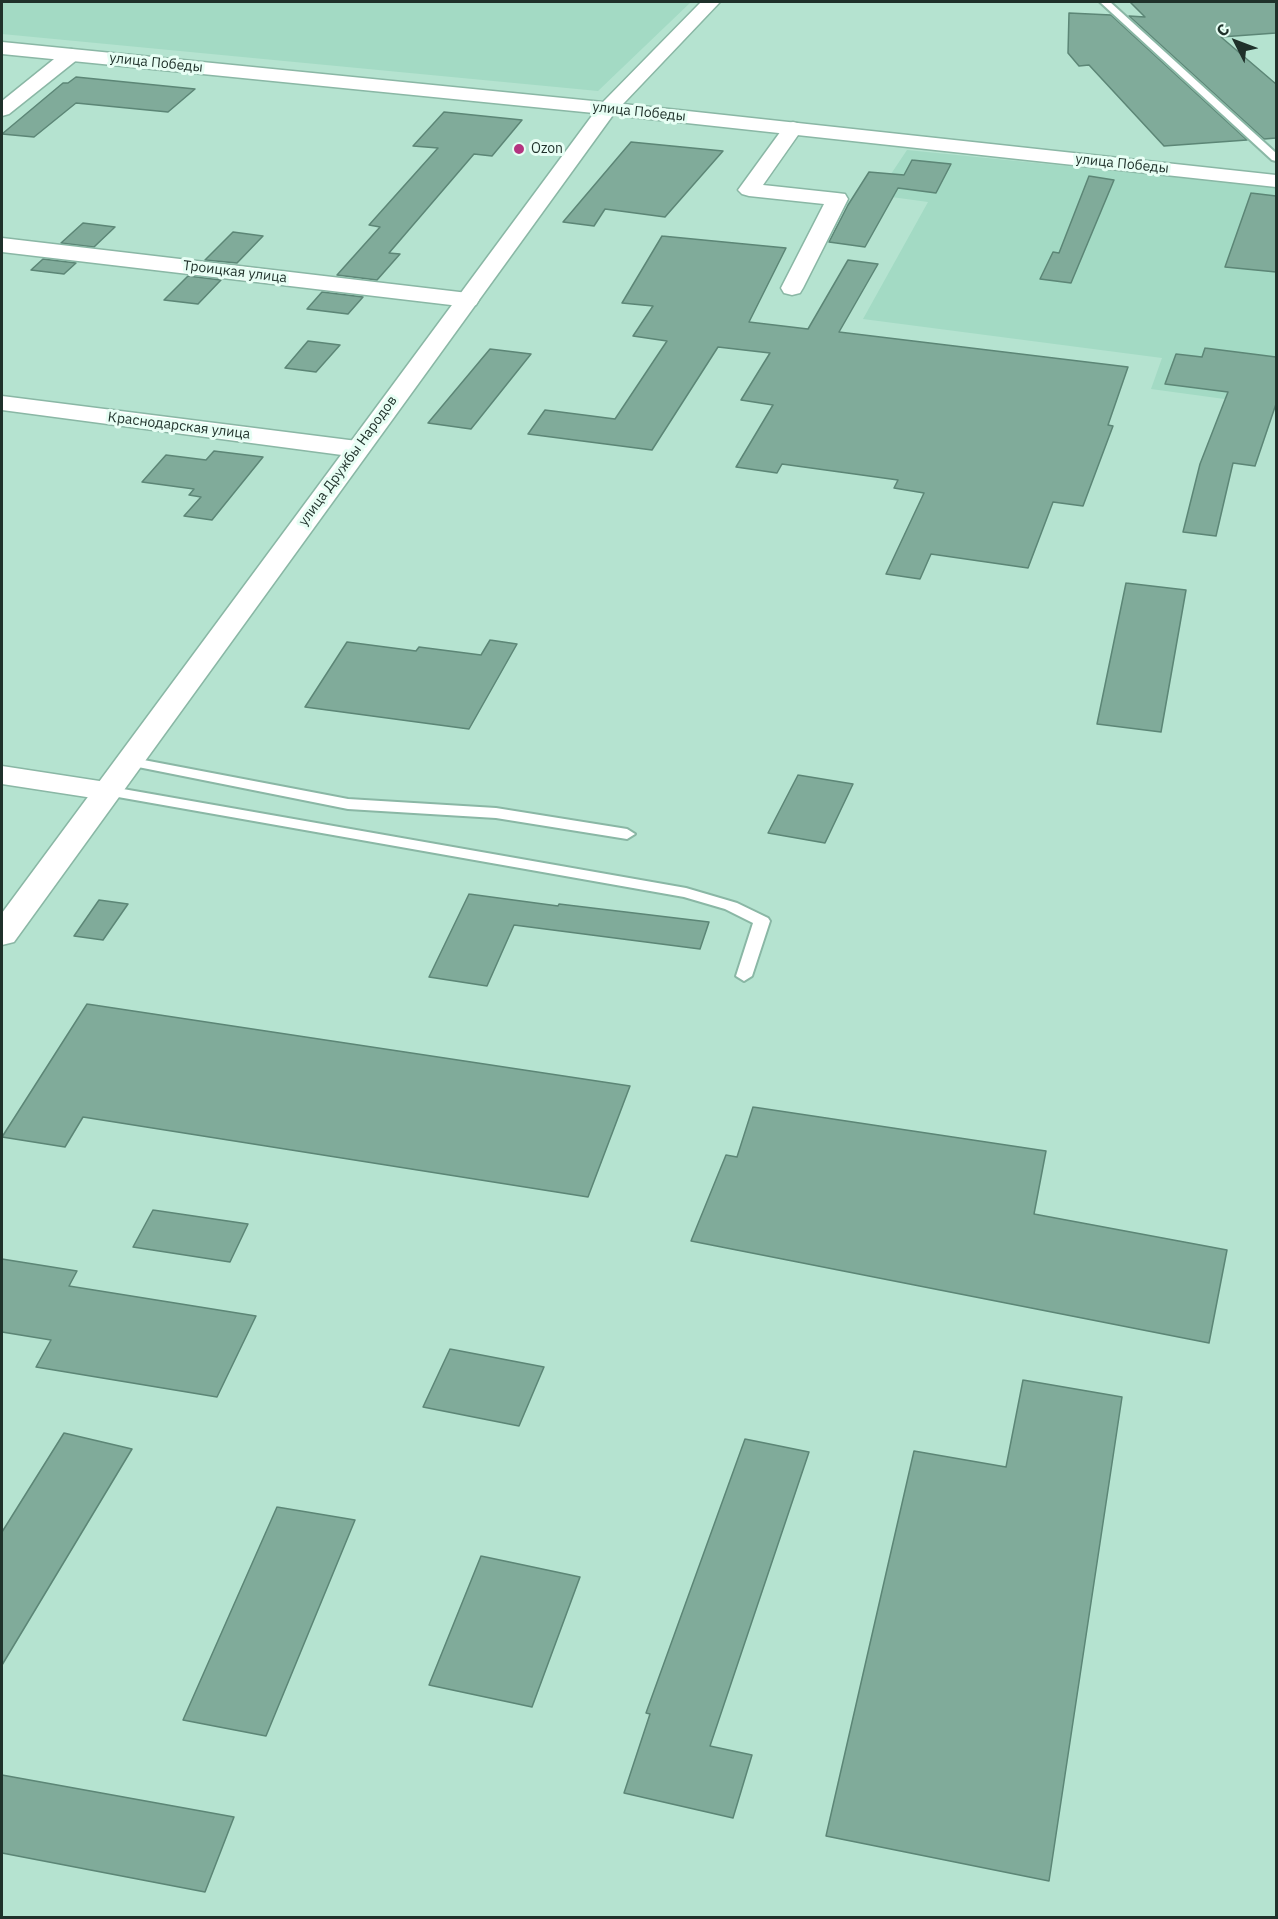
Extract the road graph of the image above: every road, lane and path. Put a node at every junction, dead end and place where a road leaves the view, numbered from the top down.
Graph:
1 (711, 2) edge
2 (1104, 2) edge
3 (2, 48) edge
4 (71, 55) junction
5 (608, 108) junction
6 (2, 110) edge
7 (793, 128) junction
8 (1276, 159) edge
9 (1274, 181) edge
10 (2, 245) edge
11 (792, 288) dead end
12 (468, 300) junction
13 (2, 403) edge
14 (357, 449) junction
15 (128, 761) junction
16 (2, 775) edge
17 (106, 791) junction
18 (627, 834) dead end
19 (2, 935) edge
20 (744, 976) dead end

1 - 5 street, улица Дружбы Народов
2 - 8 lane
3 - 4 street, улица Победы
4 - 5 street, улица Победы
4 - 6 street
5 - 7 street, улица Победы
5 - 12 street, улица Дружбы Народов
7 - 9 street, улица Победы
7 - 11 street
8 - 9 lane
10 - 12 street, Троицкая улица
12 - 14 street, улица Дружбы Народов
13 - 14 street, Краснодарская улица
14 - 15 street, улица Дружбы Народов
15 - 17 street, улица Дружбы Народов
15 - 18 lane
16 - 17 street
17 - 19 street, улица Дружбы Народов
17 - 20 lane

